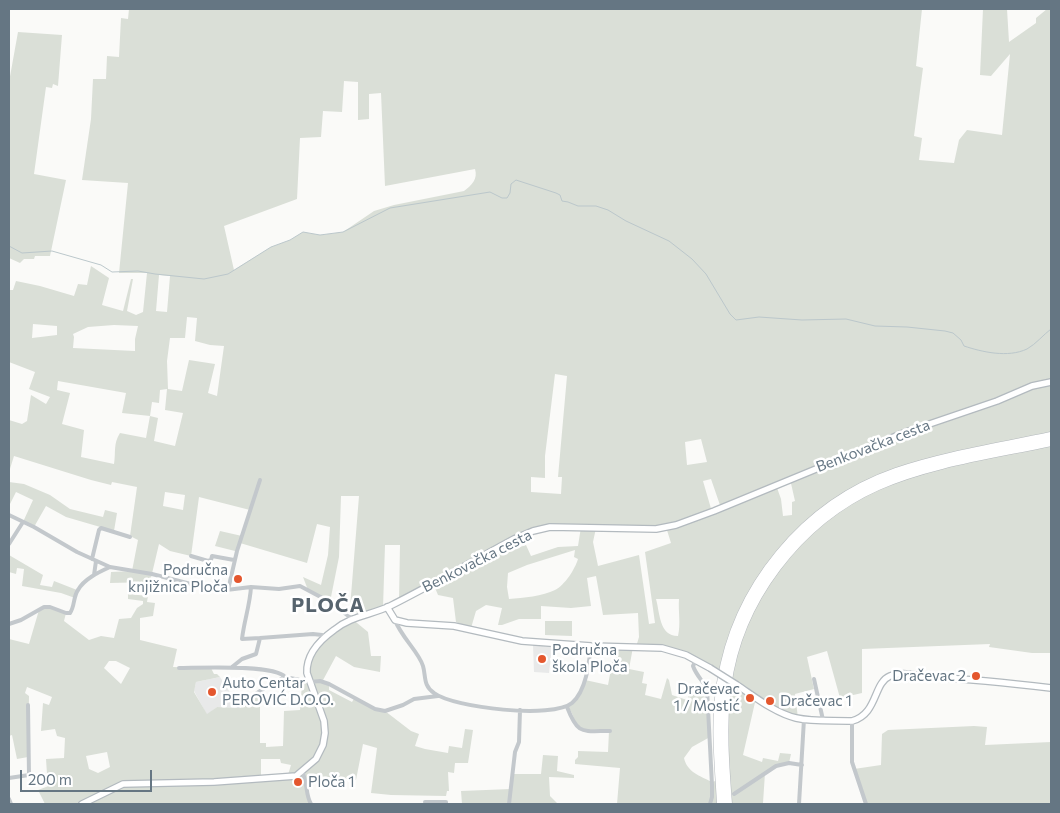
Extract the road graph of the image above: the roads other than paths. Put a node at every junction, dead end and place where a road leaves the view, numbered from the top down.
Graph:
1 (1051, 382) edge
2 (1051, 436) edge
3 (1051, 442) edge
4 (260, 480) dead end
5 (9, 515) edge
6 (23, 522) junction
7 (130, 537) dead end
8 (9, 544) edge
9 (191, 556) dead end
10 (94, 560) junction
11 (234, 560) junction
12 (110, 567) junction
13 (94, 575) junction
14 (251, 588) junction
15 (228, 590) junction
16 (387, 607) junction
17 (351, 618) junction
18 (395, 620) junction
19 (9, 624) edge
20 (325, 637) junction
21 (260, 638) junction
22 (592, 646) junction
23 (696, 660) junction
24 (232, 667) junction
25 (179, 668) dead end
26 (285, 677) junction
27 (814, 680) dead end
28 (310, 682) junction
29 (1051, 688) edge
30 (438, 696) junction
31 (28, 705) dead end
32 (238, 706) dead end
33 (567, 707) junction
34 (520, 710) junction
35 (804, 719) junction
36 (823, 720) junction
37 (852, 721) junction
38 (610, 731) dead end
39 (802, 765) junction
40 (302, 772) junction
41 (9, 778) edge
42 (734, 794) dead end
43 (9, 799) edge
44 (425, 802) dead end
45 (11, 804) edge
46 (82, 804) edge
47 (311, 804) edge
48 (446, 804) edge
49 (509, 804) edge
50 (710, 804) edge
51 (721, 804) edge
52 (728, 804) edge
53 (799, 804) edge
54 (866, 804) edge

1 - 16 main road, Benkovačka cesta
2 - 51 highway
3 - 52 highway
4 - 11 street
5 - 6 street
6 - 8 street
6 - 10 street
7 - 10 street
9 - 11 street
10 - 12 street
10 - 13 street
11 - 15 street
12 - 13 street
12 - 15 street
13 - 19 street
14 - 15 street
14 - 17 street
14 - 21 street
16 - 17 main road, Benkovačka cesta
16 - 18 main road
17 - 20 main road, Benkovačka cesta
18 - 22 main road
18 - 30 street
20 - 21 street
20 - 28 main road, Benkovačka cesta
21 - 24 street
22 - 23 main road
22 - 33 street
23 - 35 main road, bridge
23 - 50 street
24 - 25 street
24 - 26 street
26 - 28 street
26 - 32 street
27 - 36 street
28 - 30 street
28 - 40 main road, Benkovačka cesta
29 - 37 main road
30 - 34 street
31 - 41 street
33 - 34 street
33 - 38 street
34 - 49 street
35 - 36 main road
35 - 39 street
36 - 37 main road
37 - 54 street
39 - 42 street
39 - 53 street
40 - 46 main road
40 - 47 street
43 - 45 street
44 - 48 street

